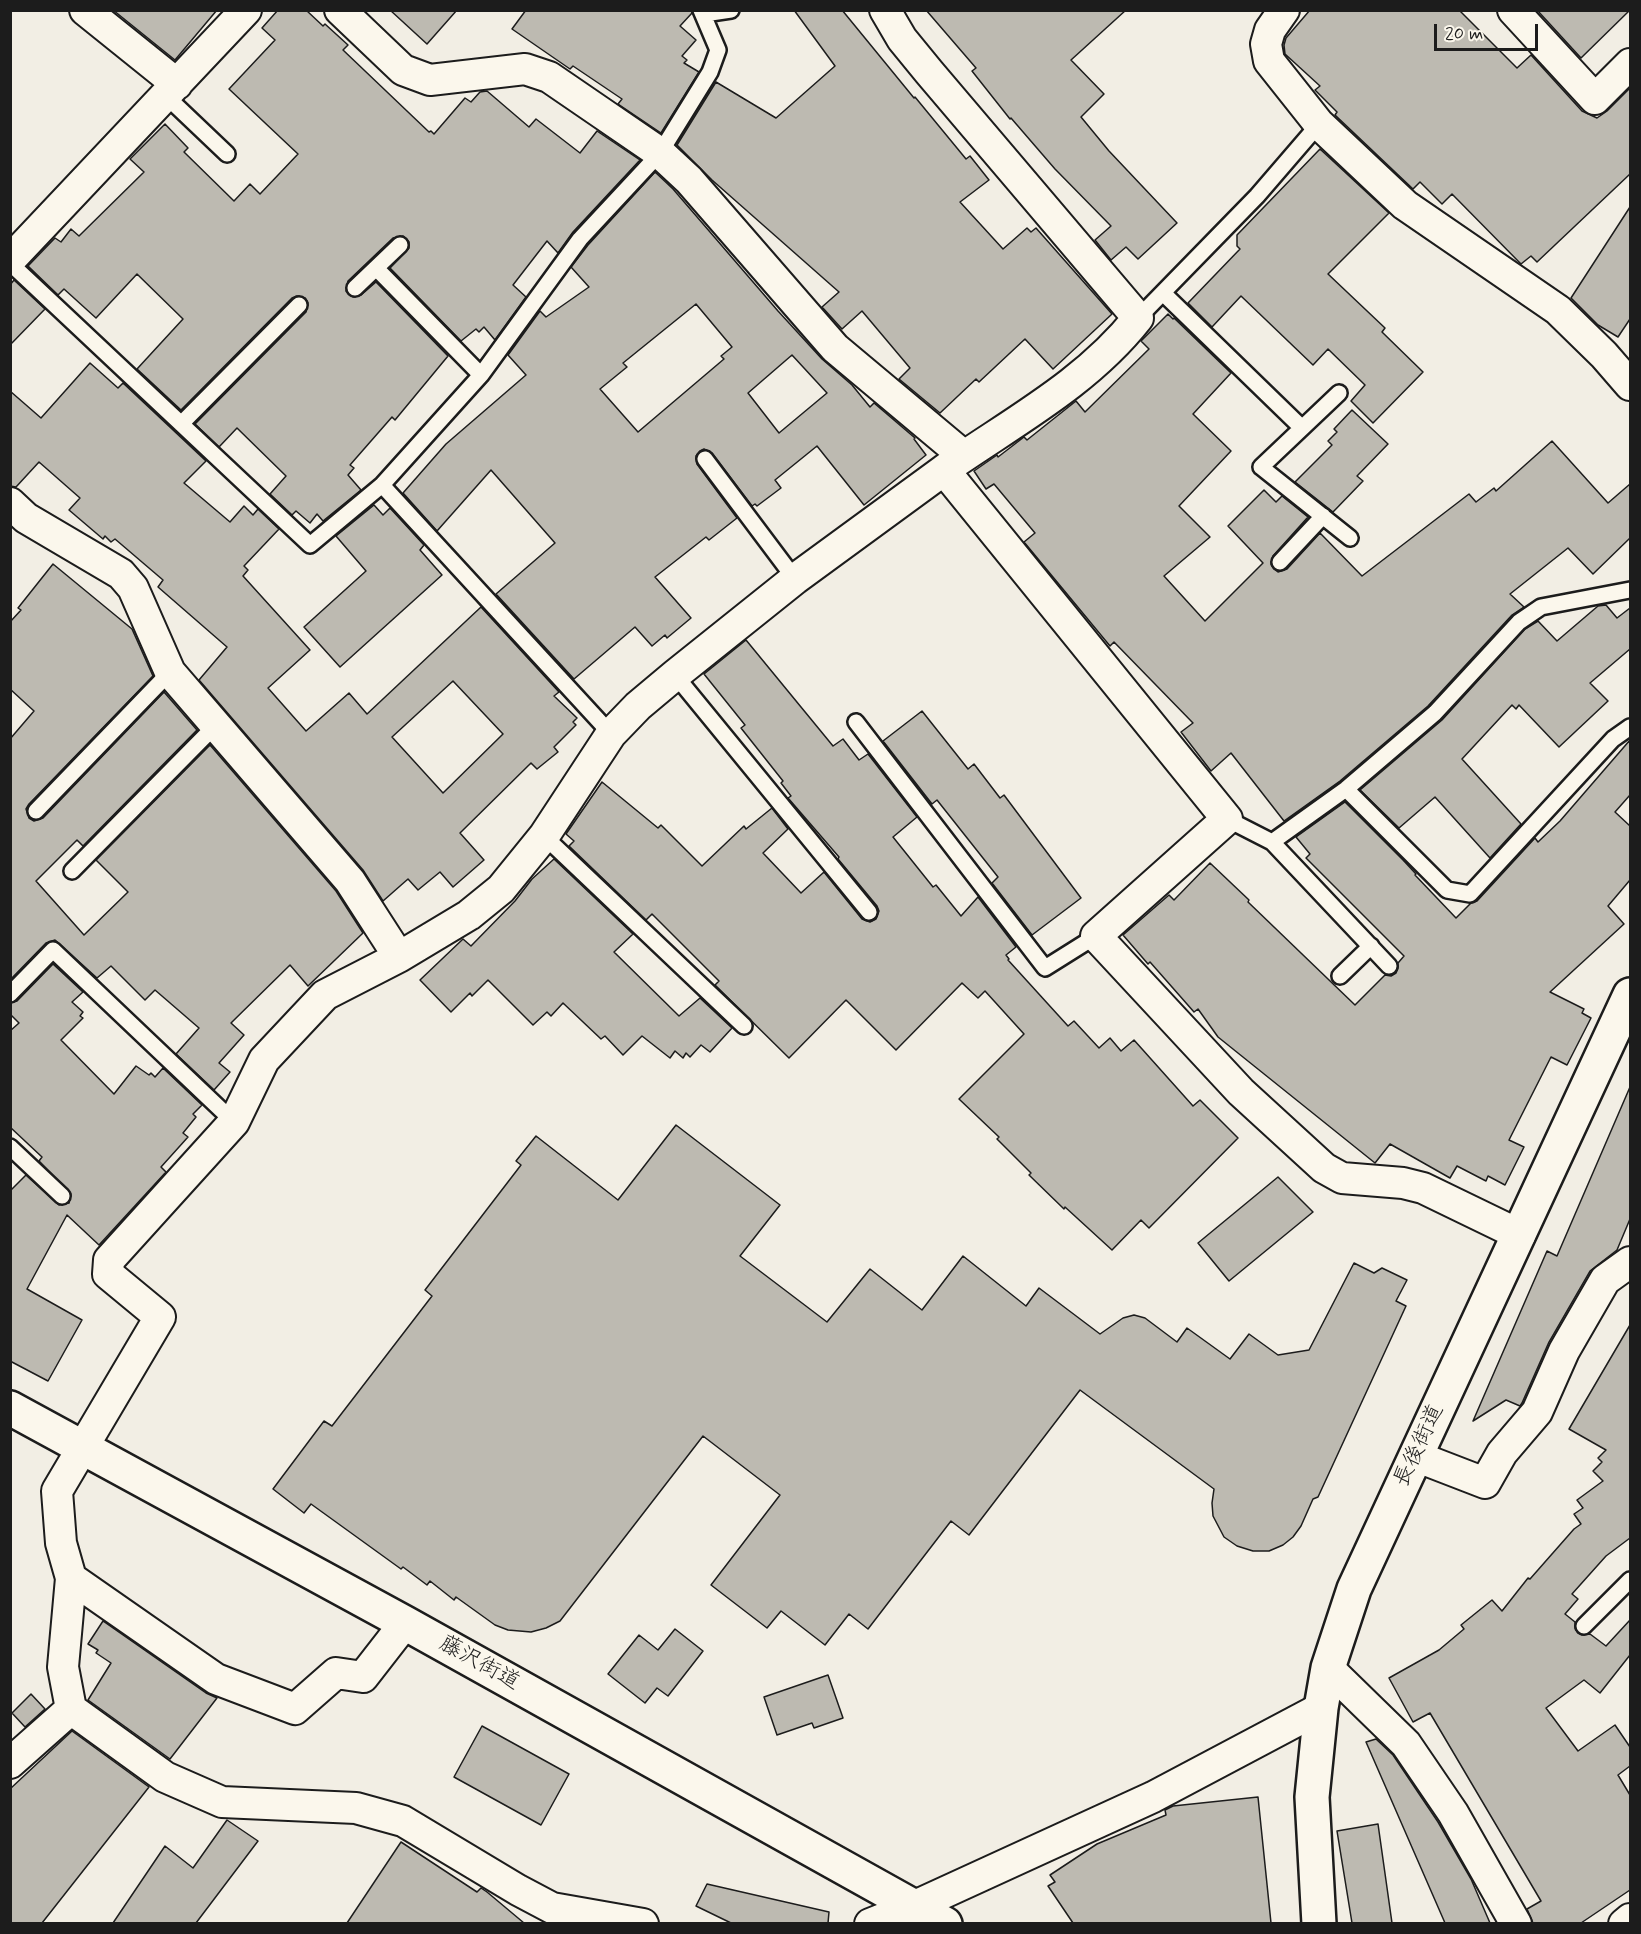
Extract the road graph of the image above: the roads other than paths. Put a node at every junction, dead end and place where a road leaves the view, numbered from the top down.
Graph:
1 (85, 10) edge
2 (246, 10) edge
3 (340, 10) edge
4 (731, 10) edge
5 (885, 10) edge
6 (1284, 10) edge
7 (1513, 10) edge
8 (702, 13) edge
9 (1630, 64) edge
10 (171, 90) junction
11 (1319, 124) junction
12 (660, 153) junction
13 (226, 154) dead end
14 (400, 245) dead end
15 (10, 262) edge
16 (376, 268) junction
17 (355, 288) dead end
18 (1163, 293) junction
19 (299, 305) dead end
20 (1138, 318) junction
21 (481, 375) junction
22 (1630, 385) edge
23 (1339, 393) dead end
24 (181, 424) junction
25 (1300, 428) junction
26 (705, 459) dead end
27 (954, 463) junction
28 (382, 485) junction
29 (10, 503) edge
30 (1323, 516) junction
31 (1350, 538) dead end
32 (1280, 562) dead end
33 (795, 579) junction
34 (1630, 590) edge
35 (170, 672) junction
36 (675, 675) junction
37 (856, 722) dead end
38 (215, 726) junction
39 (1630, 727) edge
40 (611, 734) junction
41 (1346, 789) junction
42 (36, 811) dead end
43 (1227, 819) junction
44 (544, 836) junction
45 (1272, 842) junction
46 (72, 871) dead end
47 (869, 912) dead end
48 (1096, 936) junction
49 (1371, 946) junction
50 (399, 957) junction
51 (1389, 966) dead end
52 (1340, 976) dead end
53 (10, 994) edge
54 (1630, 995) edge
55 (744, 1026) dead end
56 (234, 1122) junction
57 (10, 1147) edge
58 (62, 1196) dead end
59 (1520, 1235) junction
60 (1630, 1262) edge
61 (10, 1408) edge
62 (81, 1447) junction
63 (1415, 1456) junction
64 (70, 1578) junction
65 (1630, 1580) edge
66 (405, 1623) junction
67 (1584, 1626) dead end
68 (1328, 1668) junction
69 (1321, 1708) junction
70 (71, 1709) junction
71 (10, 1763) edge
72 (915, 1906) junction
73 (1630, 1919) edge
74 (643, 1923) edge
75 (870, 1923) edge
76 (945, 1923) edge
77 (1319, 1923) edge
78 (1516, 1923) edge
79 (1624, 1923) edge

1 - 10 street
2 - 10 street
3 - 12 street
4 - 8 lane
5 - 20 street
6 - 11 street
7 - 9 street
8 - 12 lane
10 - 13 lane
10 - 15 street
11 - 18 lane
11 - 22 street
12 - 21 lane
12 - 27 street
14 - 16 lane
15 - 24 lane
16 - 17 lane
16 - 21 lane
18 - 20 lane
18 - 25 lane
19 - 24 lane
20 - 27 street
21 - 28 lane
23 - 25 lane
24 - 28 lane
25 - 30 lane
26 - 33 lane
27 - 33 street
27 - 43 street
28 - 40 lane
29 - 35 street
30 - 31 lane
30 - 32 lane
33 - 36 street
34 - 41 lane
35 - 38 street
35 - 42 lane
36 - 40 street
36 - 47 lane
37 - 48 lane
38 - 46 lane
38 - 50 street
39 - 41 lane
40 - 44 street
41 - 45 lane
43 - 45 lane
43 - 48 street
44 - 50 street
44 - 55 lane
45 - 49 lane
48 - 59 street
49 - 51 lane
49 - 52 lane
50 - 56 street
53 - 56 lane
54 - 59 main road, 長後街道
56 - 62 street
57 - 58 lane
59 - 63 main road, 長後街道
60 - 63 street
61 - 62 main road, 藤沢街道
62 - 64 street
62 - 66 main road, 藤沢街道
63 - 68 main road, 長後街道
64 - 66 street
64 - 70 street
65 - 67 lane
66 - 72 main road, 藤沢街道
68 - 69 main road, 長後街道
68 - 78 street
69 - 72 street
69 - 77 main road, 長後街道
70 - 71 street
70 - 74 street
72 - 75 street
72 - 76 main road, 藤沢街道
73 - 79 street

